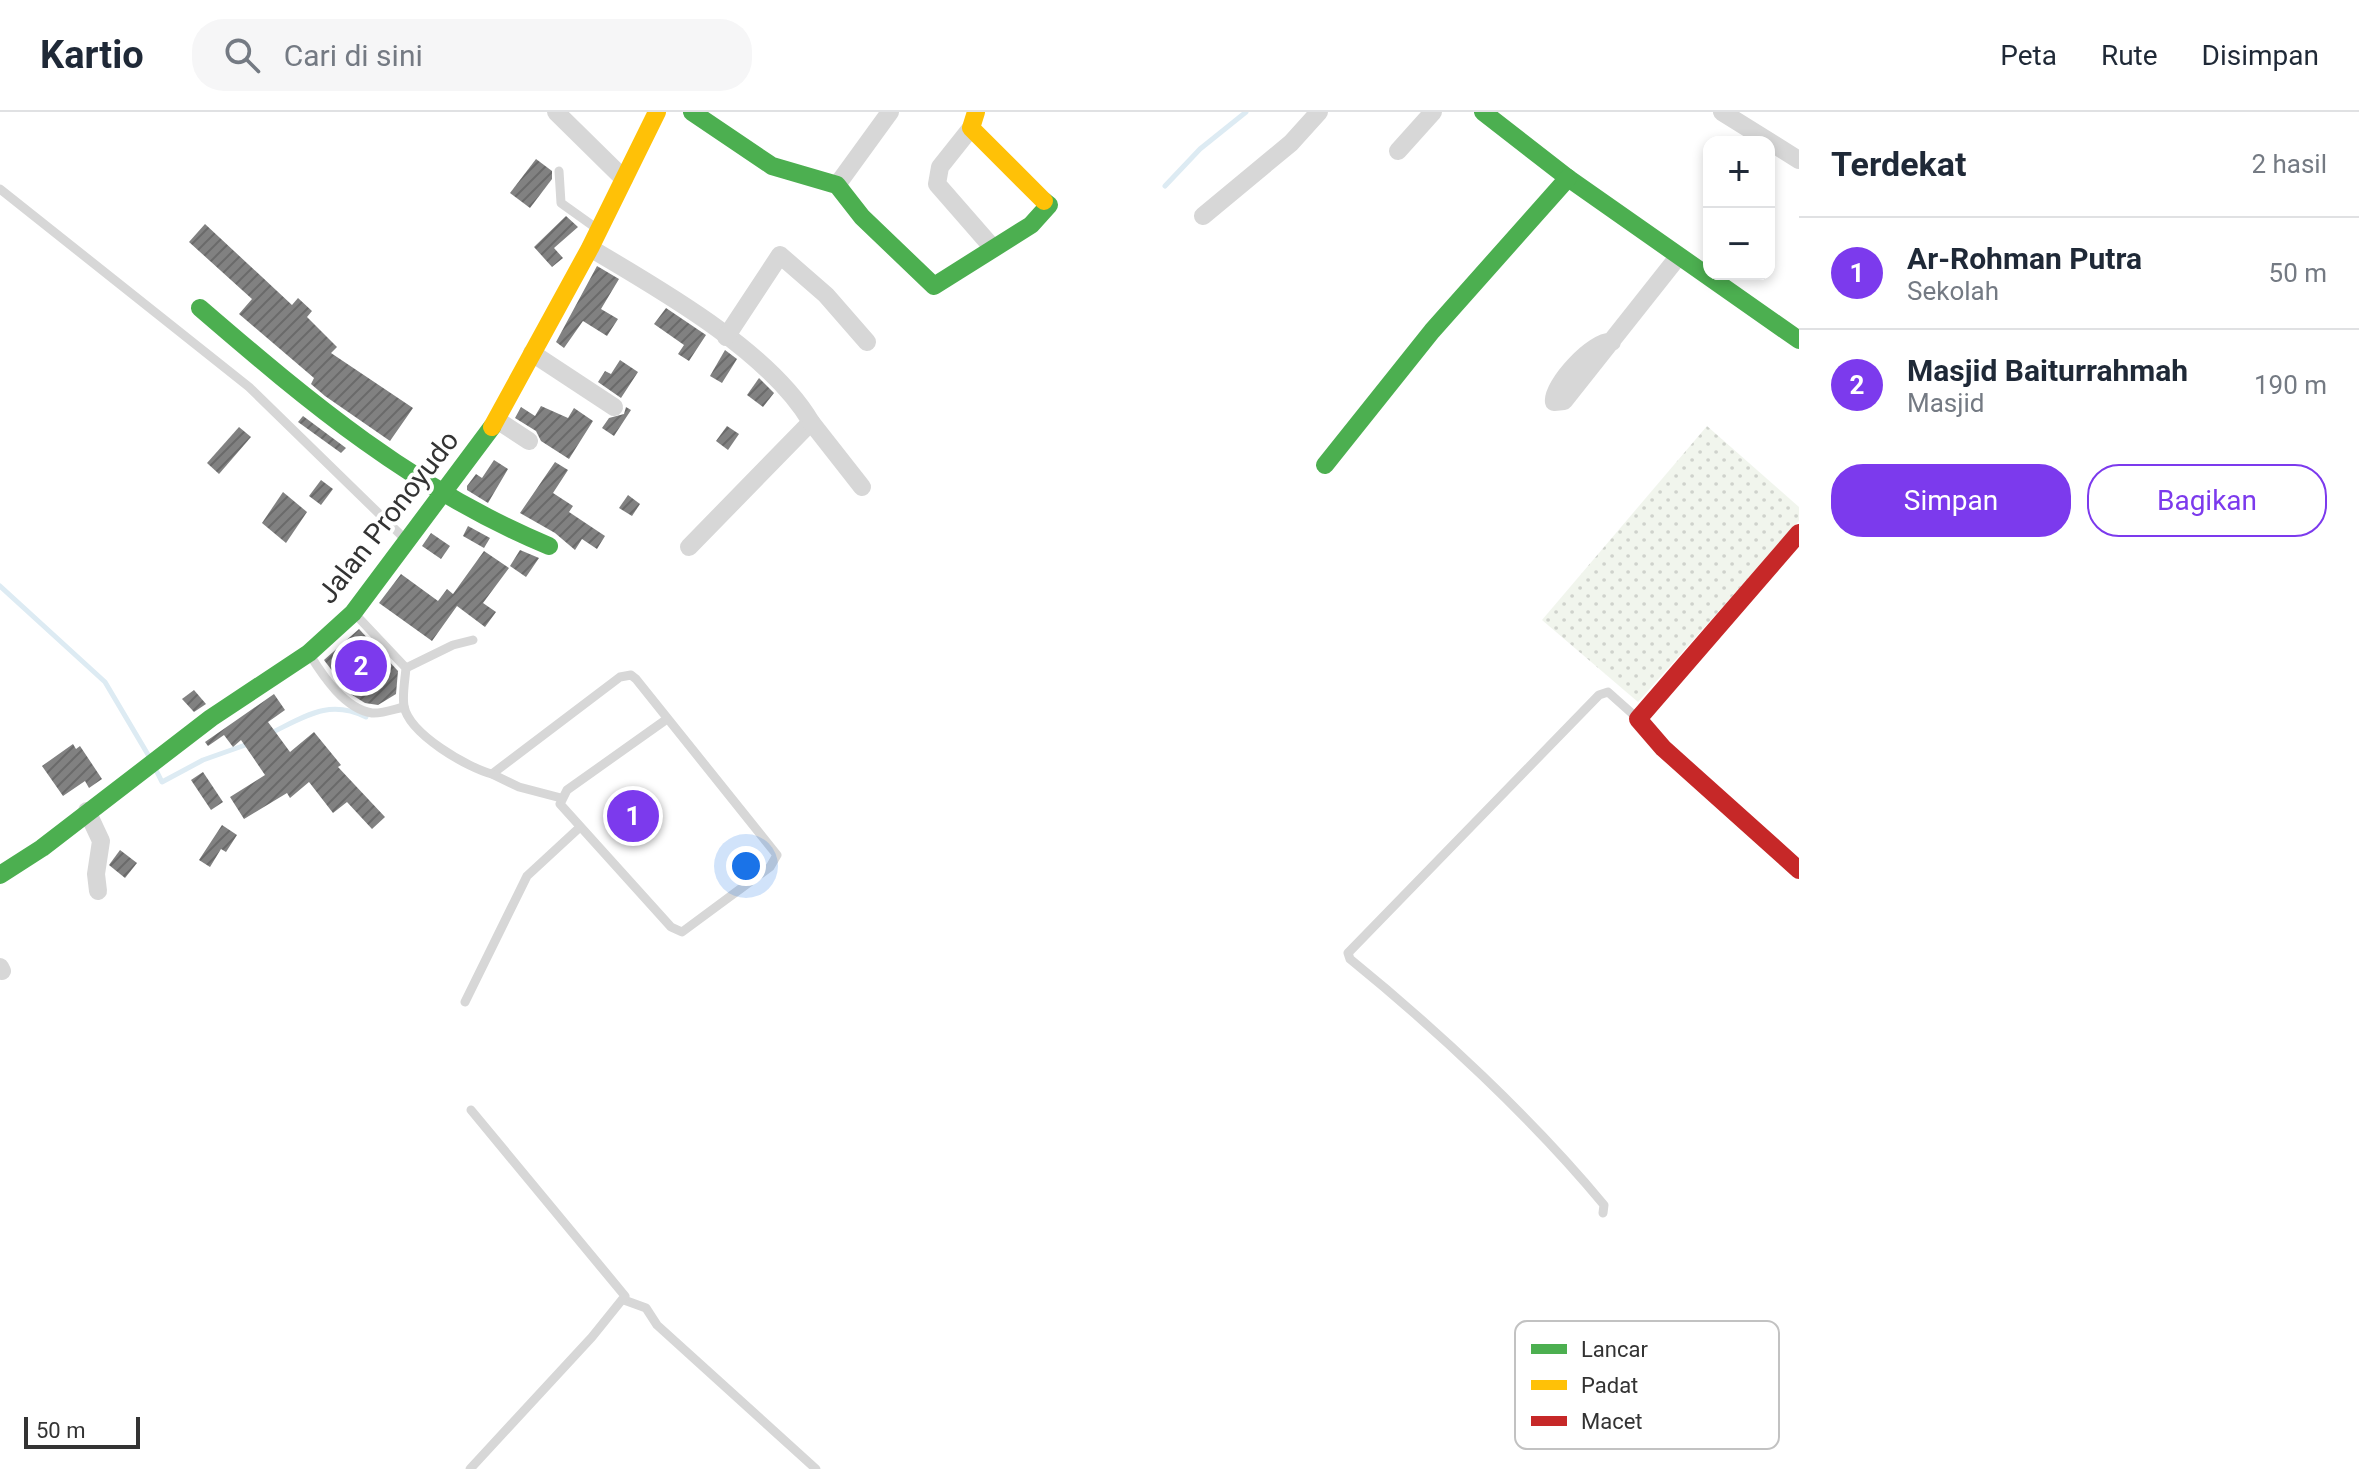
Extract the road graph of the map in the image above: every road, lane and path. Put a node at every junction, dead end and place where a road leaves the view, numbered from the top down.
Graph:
1 (556, 112) edge
2 (657, 112) edge
3 (692, 112) edge
4 (890, 112) edge
5 (1319, 112) edge
6 (1433, 112) edge
7 (1483, 112) edge
8 (1722, 112) edge
9 (974, 116) edge
10 (1398, 151) dead end
11 (1799, 160) edge
12 (559, 171) dead end
13 (1568, 178) junction
14 (624, 179) junction
15 (837, 185) junction
16 (0, 189) edge
17 (1203, 216) dead end
18 (599, 230) junction
19 (992, 247) junction
20 (590, 248) junction
21 (1678, 257) junction
22 (200, 308) dead end
23 (726, 337) junction
24 (1799, 340) edge
25 (867, 342) dead end
26 (1612, 342) dead end
27 (532, 353) junction
28 (614, 407) dead end
29 (497, 420) junction
30 (811, 422) junction
31 (529, 441) dead end
32 (1325, 465) dead end
33 (862, 487) dead end
34 (446, 491) junction
35 (1799, 533) edge
36 (407, 542) junction
37 (549, 546) dead end
38 (689, 547) dead end
39 (353, 613) junction
40 (473, 640) dead end
41 (309, 653) junction
42 (406, 668) junction
43 (404, 707) junction
44 (667, 719) junction
45 (1638, 719) junction
46 (492, 774) junction
47 (561, 798) junction
48 (87, 811) junction
49 (579, 828) junction
50 (1799, 870) edge
51 (0, 875) edge
52 (98, 891) dead end
53 (465, 1002) dead end
54 (471, 1110) dead end
55 (1603, 1213) dead end
56 (624, 1300) junction
57 (470, 1469) edge
58 (816, 1469) edge

1 - 14 street
2 - 14 street, Jalan Pronoyudo
3 - 15 street
4 - 15 street
5 - 17 street
6 - 10 street
7 - 13 street
8 - 11 street
9 - 19 street
9 - 19 street
12 - 18 lane
13 - 21 street
13 - 32 street
14 - 18 street, Jalan Pronoyudo
15 - 19 street
16 - 36 lane
18 - 20 street, Jalan Pronoyudo
20 - 23 street
20 - 27 street, Jalan Pronoyudo
21 - 24 street
21 - 26 street
22 - 34 street
23 - 25 street
23 - 30 street
27 - 28 street
27 - 29 street, Jalan Pronoyudo
29 - 31 street
29 - 34 street, Jalan Pronoyudo
30 - 33 street
30 - 38 street
34 - 36 street, Jalan Pronoyudo
34 - 37 street
35 - 45 street
36 - 39 street, Jalan Pronoyudo
39 - 41 street, Jalan Pronoyudo
39 - 42 lane
40 - 42 lane
41 - 43 lane
41 - 48 street, Jalan Pronoyudo
42 - 43 lane
43 - 46 lane
44 - 46 lane
44 - 47 lane
44 - 49 lane
45 - 50 street
45 - 55 lane
46 - 47 lane
47 - 49 lane
48 - 51 street, Jalan Pronoyudo
48 - 52 street
49 - 53 lane
54 - 56 lane
56 - 57 lane
56 - 58 lane

